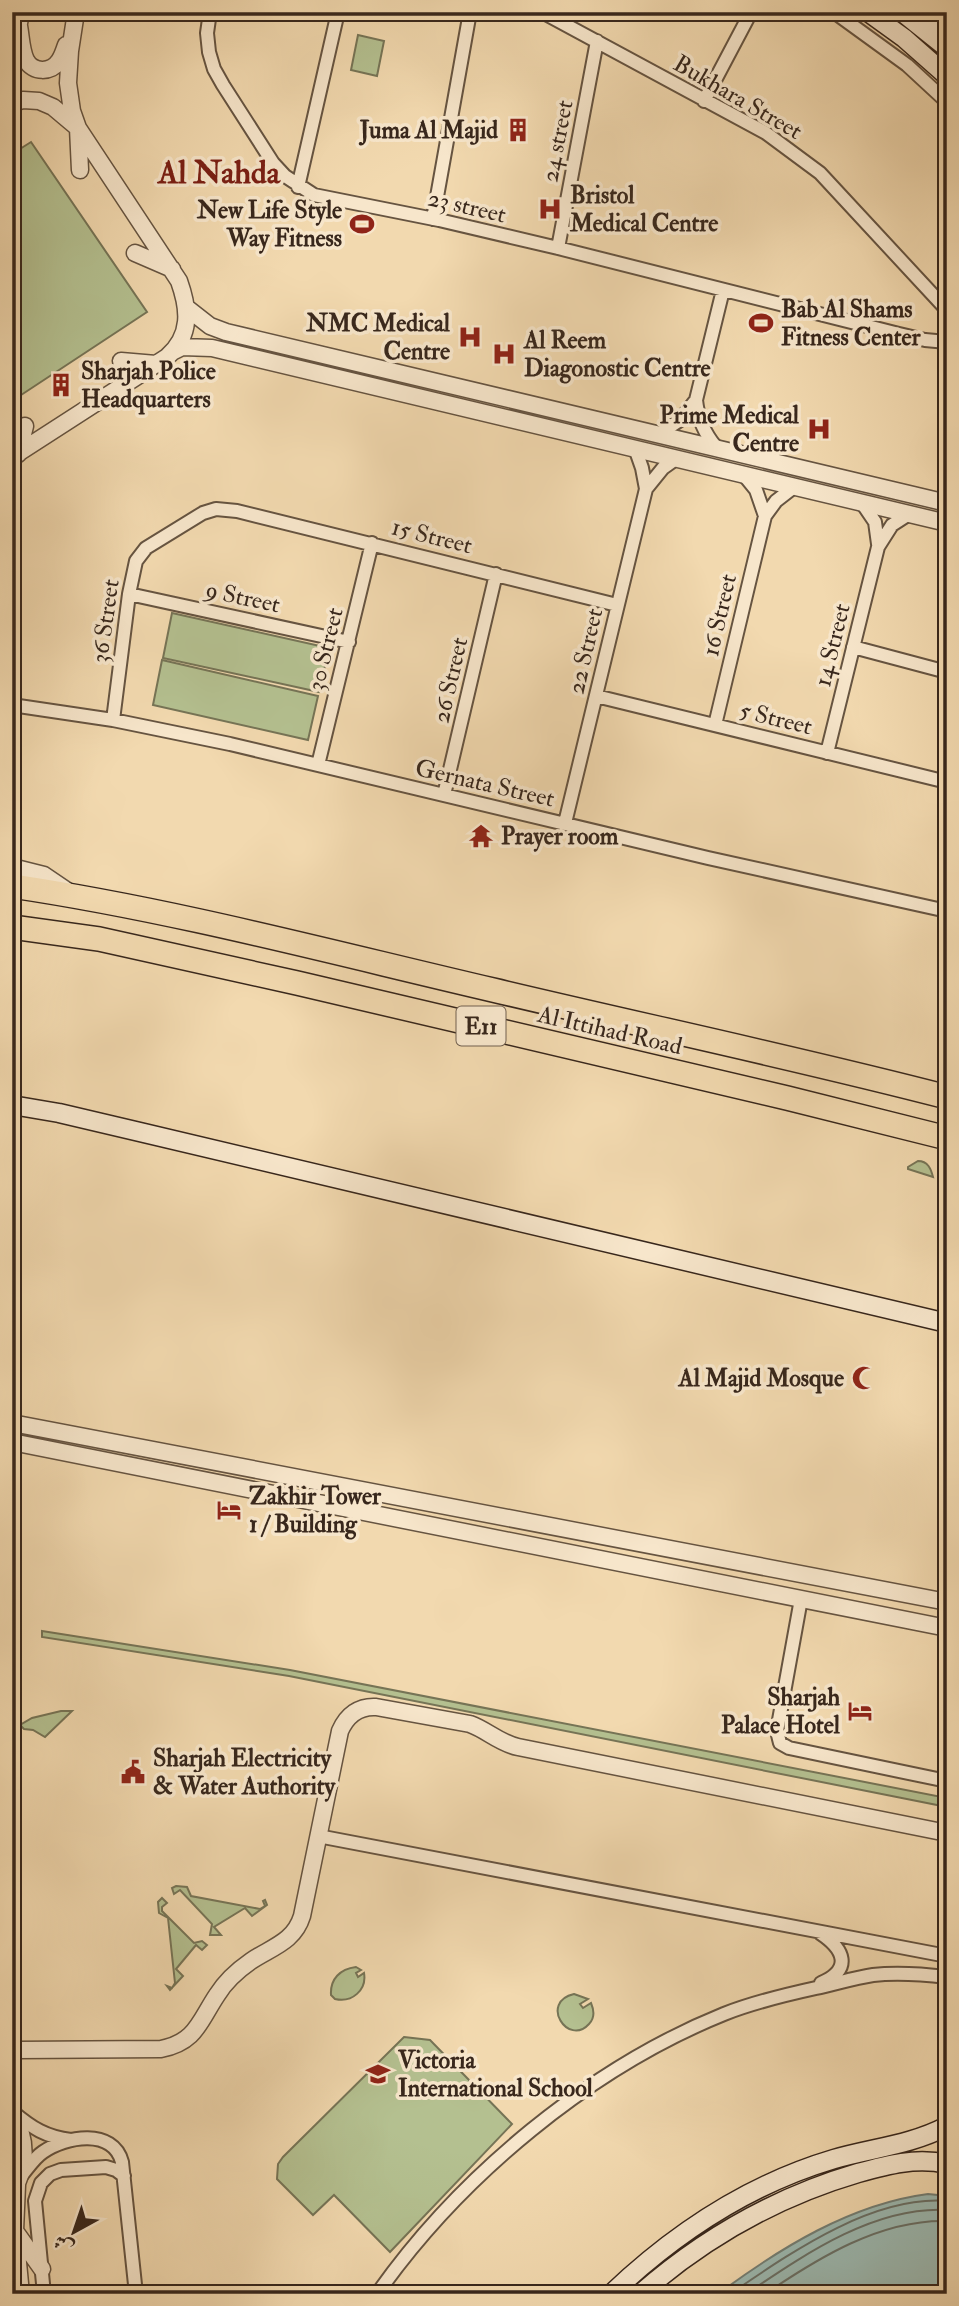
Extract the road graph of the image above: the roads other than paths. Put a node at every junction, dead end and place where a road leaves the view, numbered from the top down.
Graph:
1 (76, 12) edge
2 (210, 12) edge
3 (338, 12) edge
4 (470, 12) edge
5 (542, 12) edge
6 (751, 12) edge
7 (834, 12) edge
8 (868, 12) edge
9 (902, 12) edge
10 (922, 12) edge
11 (936, 12) edge
12 (20, 19) edge
13 (947, 21) edge
14 (947, 29) edge
15 (72, 30) junction
16 (597, 41) junction
17 (947, 48) edge
18 (12, 62) edge
19 (947, 76) edge
20 (704, 101) junction
21 (947, 102) edge
22 (12, 103) edge
23 (78, 128) junction
24 (80, 170) dead end
25 (299, 187) junction
26 (433, 219) junction
27 (558, 248) junction
28 (135, 253) dead end
29 (172, 269) junction
30 (723, 290) junction
31 (187, 309) junction
32 (947, 310) edge
33 (947, 342) edge
34 (172, 352) junction
35 (121, 361) dead end
36 (156, 364) junction
37 (696, 400) junction
38 (25, 426) dead end
39 (659, 434) junction
40 (716, 447) junction
41 (635, 448) junction
42 (15, 456) edge
43 (677, 458) junction
44 (743, 474) junction
45 (794, 487) junction
46 (646, 489) junction
47 (862, 503) junction
48 (947, 503) edge
49 (947, 509) edge
50 (237, 511) joint
51 (909, 514) junction
52 (765, 516) junction
53 (940, 521) edge
54 (372, 543) junction
55 (878, 547) junction
56 (496, 574) junction
57 (129, 594) junction
58 (617, 605) junction
59 (349, 642) junction
60 (853, 647) junction
61 (947, 672) edge
62 (596, 696) junction
63 (12, 705) edge
64 (113, 720) junction
65 (715, 725) junction
66 (827, 753) junction
67 (318, 765) junction
68 (947, 782) edge
69 (444, 795) junction
70 (565, 824) junction
71 (12, 867) edge
72 (12, 886) edge
73 (74, 895) junction
74 (947, 911) edge
75 (12, 927) edge
76 (99, 939) junction
77 (12, 942) edge
78 (947, 1097) edge
79 (12, 1105) edge
80 (947, 1138) edge
81 (947, 1323) edge
82 (12, 1423) edge
83 (12, 1443) edge
84 (801, 1599) junction
85 (947, 1602) edge
86 (947, 1628) edge
87 (947, 1781) edge
88 (947, 1833) edge
89 (318, 1836) junction
90 (816, 1930) junction
91 (857, 1939) junction
92 (947, 1956) edge
93 (842, 1959) junction
94 (947, 1977) edge
95 (859, 1978) junction
96 (805, 1991) junction
97 (12, 2052) edge
98 (12, 2112) edge
99 (947, 2126) edge
100 (75, 2141) junction
101 (947, 2164) edge
102 (124, 2176) junction
103 (16, 2185) edge
104 (15, 2231) junction
105 (42, 2269) junction
106 (21, 2294) edge
107 (44, 2294) edge
108 (136, 2294) edge
109 (377, 2294) edge
110 (611, 2294) edge
111 (640, 2294) edge

1 - 15 street
2 - 25 street, 23 street
3 - 25 street
4 - 26 street
5 - 16 street, Bukhara Street
6 - 20 street
7 - 21 street
8 - 19 main road
9 - 17 main road
10 - 14 main road
11 - 13 street
12 - 15 street
12 - 18 street
15 - 23 street
16 - 20 street, Bukhara Street
16 - 27 street, 24 street
20 - 32 street, Bukhara Street
22 - 23 street
23 - 24 street
23 - 29 street
25 - 26 street, 23 street
26 - 27 street, 23 street
27 - 30 street, 23 street
28 - 29 street
29 - 31 street
30 - 33 street, 23 street
30 - 37 street
31 - 34 street
31 - 39 street
34 - 36 street
34 - 41 street
35 - 36 street
36 - 42 street
37 - 39 street
37 - 40 street
38 - 42 street
39 - 40 street
40 - 48 street
41 - 43 street
41 - 46 street, 22 Street
43 - 44 street
43 - 46 street, 22 Street
44 - 45 street
44 - 52 street
45 - 47 street
45 - 52 street
46 - 58 street, 22 Street
47 - 51 street
47 - 55 street, 14 Street
49 - 53 street
50 - 54 street, 15 Street
50 - 57 street, 36 Street
51 - 53 street
51 - 55 street, 14 Street
52 - 65 street, 16 Street
54 - 56 street, 15 Street
54 - 59 street, 30 Street
55 - 60 street, 14 Street
56 - 58 street, 15 Street
56 - 69 street, 26 Street
57 - 59 street, 9 Street
57 - 64 street, 36 Street
58 - 62 street, 22 Street
59 - 67 street, 30 Street
60 - 61 street
60 - 66 street, 14 Street
62 - 65 street, 5 Street
62 - 70 street, 22 Street
63 - 64 street, Gernata Street
64 - 67 street, Gernata Street
65 - 66 street, 5 Street
66 - 68 street, 5 Street
67 - 69 street, Gernata Street
69 - 70 street, Gernata Street
70 - 74 street, Gernata Street
71 - 73 street
72 - 73 highway, Al Ittihad Road / E11
73 - 78 highway, Al Ittihad Road / E11
75 - 76 highway, Al Ittihad Road / E11
76 - 77 highway
76 - 80 highway, Al Ittihad Road / E11
79 - 81 main road
82 - 85 street
83 - 84 street
84 - 86 street
84 - 87 street
88 - 89 street
89 - 90 street
89 - 97 street
90 - 91 street
90 - 93 street
91 - 92 street
91 - 93 street
93 - 95 street
93 - 96 street
94 - 95 street
95 - 96 street
96 - 109 street
98 - 100 street
98 - 103 street
99 - 110 main road
100 - 102 street
100 - 103 street
101 - 111 main road
102 - 105 street
102 - 108 street
103 - 104 street
104 - 105 street
104 - 106 street
105 - 107 street

